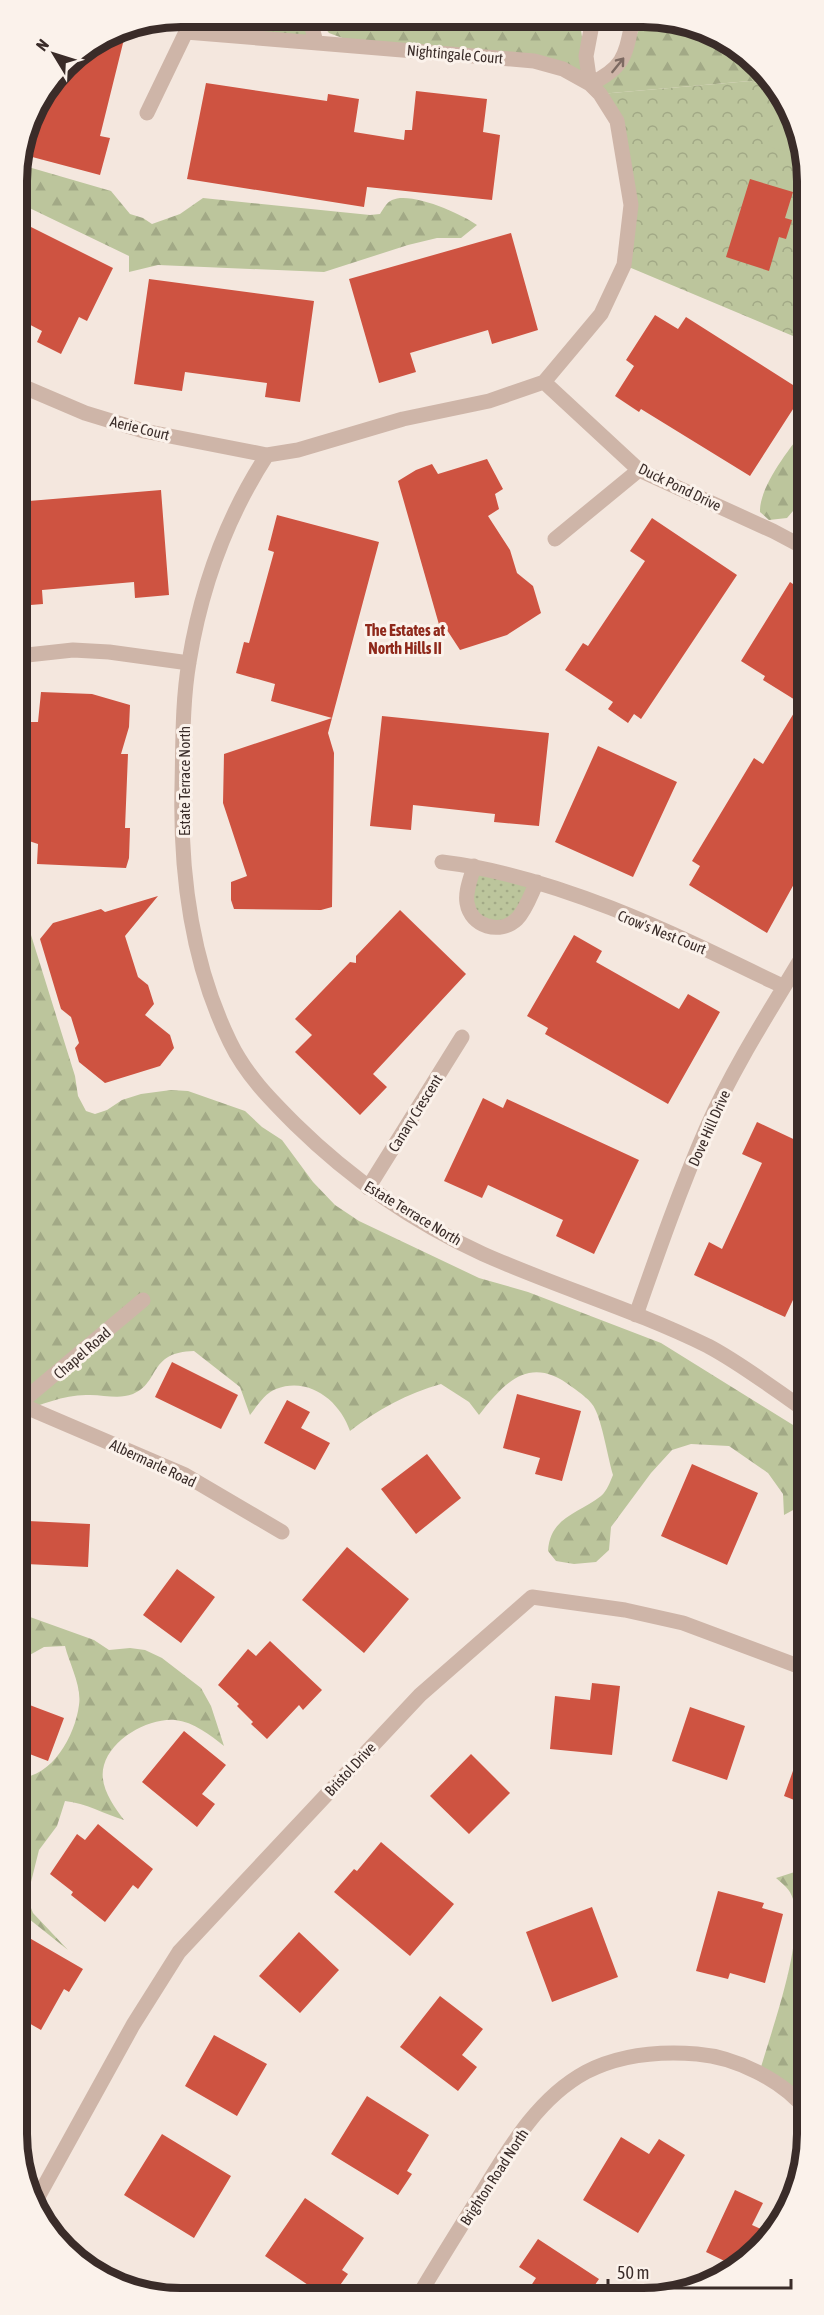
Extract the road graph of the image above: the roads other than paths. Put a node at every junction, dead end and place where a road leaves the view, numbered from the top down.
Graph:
1 (189, 27) edge
2 (312, 27) edge
3 (591, 27) edge
4 (631, 27) edge
5 (186, 32) junction
6 (316, 42) junction
7 (590, 84) junction
8 (147, 113) dead end
9 (544, 381) junction
10 (27, 388) edge
11 (267, 455) junction
12 (639, 470) junction
13 (555, 539) dead end
14 (797, 544) edge
15 (27, 655) edge
16 (189, 663) junction
17 (442, 862) dead end
18 (474, 866) junction
19 (537, 882) junction
20 (797, 966) edge
21 (784, 987) junction
22 (462, 1037) dead end
23 (368, 1188) junction
24 (143, 1300) dead end
25 (636, 1315) junction
26 (27, 1397) edge
27 (797, 1406) edge
28 (27, 1407) edge
29 (282, 1532) dead end
30 (797, 1666) edge
31 (797, 2102) edge
32 (40, 2194) edge
33 (422, 2288) edge

1 - 5 street
2 - 6 street
3 - 7 street
7 -> 4 street
5 - 6 street, Nightingale Court
5 - 8 street
6 - 7 street, Nightingale Court
7 - 9 street
9 - 11 street
9 - 12 street, Duck Pond Drive
10 - 11 street, Aerie Court
11 - 16 street, Estate Terrace North
12 - 13 street
12 - 14 street, Duck Pond Drive
15 - 16 street
16 - 23 street, Estate Terrace North
17 - 18 street, Crow's Nest Court
18 - 19 street, Crow's Nest Court
18 - 19 street
19 - 21 street, Crow's Nest Court
20 - 21 street, Dove Hill Drive
21 - 25 street, Dove Hill Drive
22 - 23 street, Canary Crescent
23 - 25 street, Estate Terrace North
24 - 26 street, Chapel Road
25 - 27 street, Estate Terrace North
28 - 29 street, Albermarle Road
30 - 32 street, Bristol Drive
31 - 33 street, Brighton Road North

